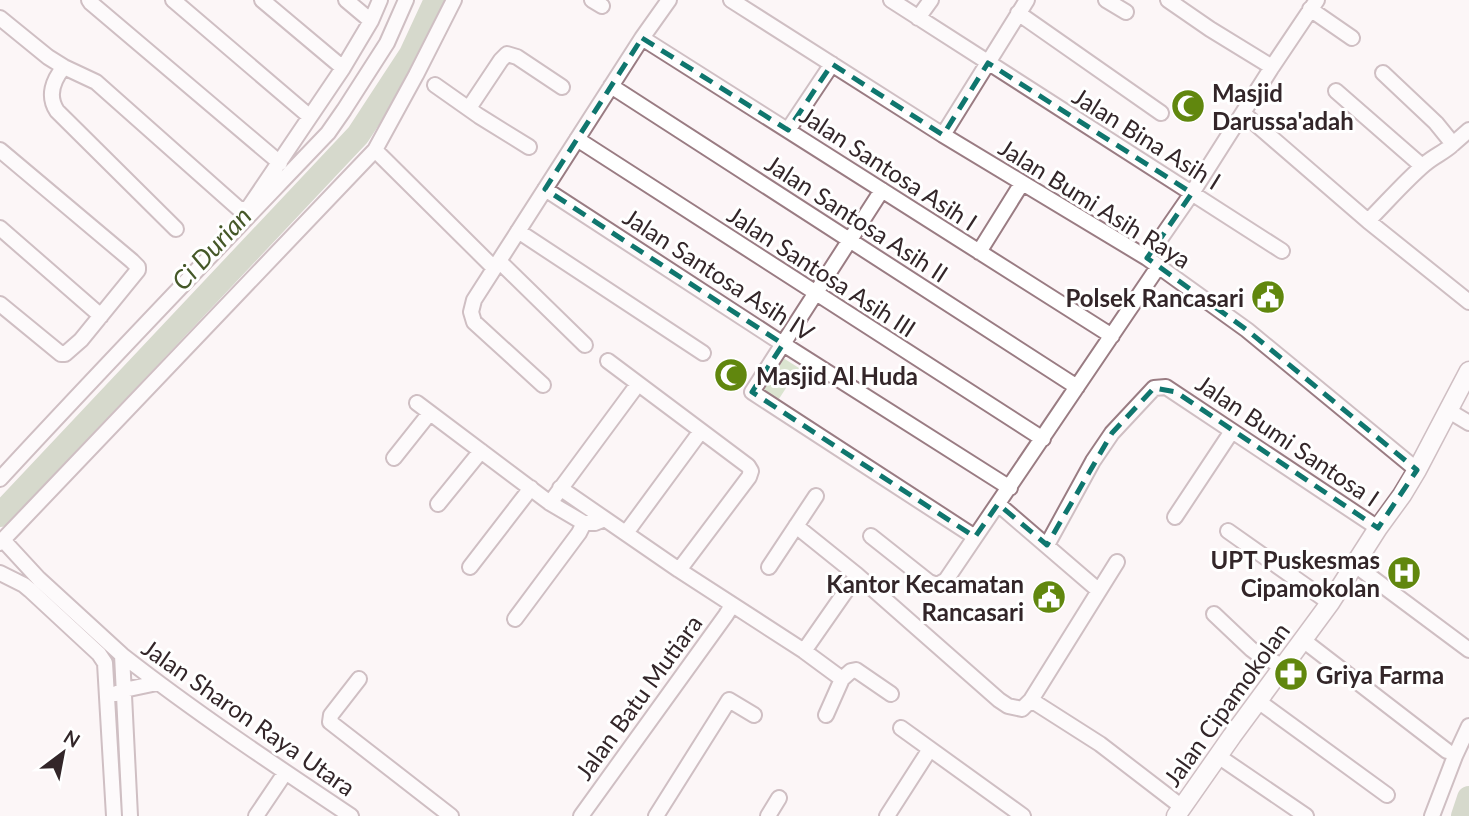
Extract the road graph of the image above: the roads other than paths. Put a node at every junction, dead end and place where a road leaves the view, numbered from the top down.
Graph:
1 (89, 0) edge
2 (173, 0) edge
3 (262, 0) edge
4 (346, 0) edge
5 (380, 0) edge
6 (406, 0) edge
7 (454, 0) edge
8 (669, 0) edge
9 (731, 0) edge
10 (891, 0) edge
11 (931, 0) edge
12 (1027, 0) edge
13 (1106, 0) edge
14 (1168, 0) edge
15 (1313, 4) edge
16 (1126, 12) dead end
17 (1018, 13) junction
18 (0, 18) edge
19 (918, 18) junction
20 (371, 21) junction
21 (642, 38) junction
22 (1352, 38) dead end
23 (988, 63) junction
24 (832, 64) junction
25 (64, 67) junction
26 (1272, 67) junction
27 (343, 68) junction
28 (1383, 73) dead end
29 (435, 85) dead end
30 (611, 86) junction
31 (562, 87) dead end
32 (1336, 91) dead end
33 (469, 108) junction
34 (1161, 113) dead end
35 (1243, 113) junction
36 (310, 116) junction
37 (788, 130) junction
38 (1469, 130) edge
39 (943, 135) junction
40 (577, 139) junction
41 (1453, 144) junction
42 (529, 147) dead end
43 (0, 150) edge
44 (375, 150) junction
45 (280, 163) junction
46 (1422, 166) junction
47 (1022, 183) junction
48 (545, 189) junction
49 (882, 190) junction
50 (1192, 194) junction
51 (1368, 221) junction
52 (0, 228) edge
53 (176, 229) dead end
54 (518, 231) junction
55 (850, 241) junction
56 (1282, 251) dead end
57 (979, 252) junction
58 (1152, 262) junction
59 (496, 265) junction
60 (816, 294) junction
61 (1469, 302) edge
62 (0, 304) edge
63 (101, 316) junction
64 (1112, 336) junction
65 (783, 344) junction
66 (585, 345) dead end
67 (703, 354) dead end
68 (608, 361) dead end
69 (1469, 371) edge
70 (638, 384) junction
71 (543, 386) dead end
72 (1077, 387) junction
73 (417, 403) dead end
74 (1449, 411) junction
75 (429, 414) junction
76 (1469, 423) edge
77 (1232, 430) junction
78 (701, 431) junction
79 (1043, 439) junction
80 (481, 451) junction
81 (394, 458) dead end
82 (1417, 470) junction
83 (0, 479) edge
84 (530, 488) junction
85 (560, 488) junction
86 (1010, 488) junction
87 (816, 496) dead end
88 (550, 503) junction
89 (438, 504) dead end
90 (998, 504) junction
91 (1175, 517) dead end
92 (605, 519) junction
93 (584, 523) junction
94 (796, 526) junction
95 (1378, 528) junction
96 (1227, 531) dead end
97 (626, 533) junction
98 (871, 536) dead end
99 (975, 537) junction
100 (1, 541) edge
101 (1047, 545) junction
102 (1117, 562) dead end
103 (1355, 565) junction
104 (470, 567) dead end
105 (769, 567) dead end
106 (678, 570) junction
107 (0, 573) edge
108 (857, 575) junction
109 (31, 582) junction
110 (1098, 590) junction
111 (1330, 603) junction
112 (732, 605) junction
113 (60, 609) junction
114 (1214, 614) dead end
115 (515, 619) dead end
116 (1303, 640) junction
117 (1469, 650) edge
118 (804, 651) junction
119 (121, 655) junction
120 (1283, 666) junction
121 (842, 679) junction
122 (359, 680) dead end
123 (157, 683) junction
124 (124, 690) junction
125 (891, 694) dead end
126 (107, 698) junction
127 (1031, 700) junction
128 (1258, 701) junction
129 (754, 715) dead end
130 (826, 715) dead end
131 (1469, 726) edge
132 (901, 728) dead end
133 (930, 748) junction
134 (1447, 751) dead end
135 (1218, 756) junction
136 (285, 774) junction
137 (1387, 795) dead end
138 (779, 798) dead end
139 (1179, 811) edge
140 (130, 813) edge
141 (112, 814) edge
142 (1300, 815) edge
143 (256, 816) edge
144 (351, 816) edge
145 (451, 816) edge
146 (581, 816) edge
147 (656, 816) edge
148 (768, 816) edge
149 (887, 816) edge
150 (1023, 816) edge
151 (1432, 816) edge

1 - 45 street
2 - 36 street
3 - 27 street
4 - 20 street
5 - 20 street
6 - 83 street
7 - 44 street
8 - 21 street
9 - 24 street, Jalan Bumi Asih Raya
10 - 19 street, Jalan Bina Asih I
11 - 19 street
12 - 17 street
13 - 16 street
14 - 26 street
15 - 22 street
15 - 26 street
17 - 23 street
17 - 34 street
18 - 25 street
19 - 23 street, Jalan Bina Asih I
20 - 27 street
21 - 30 street
21 - 37 street, Jalan Santosa Asih I
23 - 39 street
23 - 50 street, Jalan Bina Asih I
24 - 37 street
24 - 39 street, Jalan Bumi Asih Raya
25 - 45 street
25 - 53 street
26 - 35 street
27 - 36 street
28 - 41 street
29 - 33 street
30 - 40 street
30 - 55 street, Jalan Santosa Asih II
31 - 33 street
32 - 46 street
33 - 42 street
35 - 50 street
35 - 51 street
36 - 45 street
37 - 49 street, Jalan Santosa Asih I
38 - 41 street
39 - 47 street, Jalan Bumi Asih Raya
40 - 48 street
40 - 60 street, Jalan Santosa Asih III
41 - 46 street
43 - 63 street
44 - 59 street
44 - 100 street
46 - 51 street
47 - 57 street
47 - 58 street, Jalan Bumi Asih Raya
48 - 54 street
48 - 65 street, Jalan Santosa Asih IV
49 - 55 street
49 - 57 street, Jalan Santosa Asih I
50 - 56 street, Jalan Bina Asih I
50 - 58 street
51 - 61 street
52 - 63 street
54 - 59 street
54 - 67 street
55 - 60 street
55 - 72 street, Jalan Santosa Asih II
57 - 64 street, Jalan Santosa Asih I
58 - 64 street
58 - 82 street, Jalan Bumi Asih Raya
59 - 66 street
59 - 71 street
60 - 65 street
60 - 79 street, Jalan Santosa Asih III
62 - 63 street
64 - 72 street
65 - 86 street, Jalan Santosa Asih IV
65 - 99 street
68 - 70 street
69 - 74 street, Jalan Cipamokolan
70 - 78 street
70 - 85 street
72 - 79 street
73 - 75 street
74 - 76 street
74 - 82 street, Jalan Cipamokolan
75 - 80 street
75 - 81 street
77 - 91 street
77 - 95 street, Jalan Bumi Santosa I
77 - 101 street, Jalan Bumi Santosa I
78 - 97 street
78 - 106 street
79 - 86 street
80 - 84 street
80 - 89 street
82 - 95 street, Jalan Cipamokolan
84 - 88 street
84 - 104 street
85 - 88 street
85 - 92 street
86 - 90 street
87 - 94 street
88 - 93 street
90 - 99 street
90 - 101 street
92 - 93 street
92 - 97 street
93 - 115 street
94 - 105 street
94 - 108 street
95 - 103 street, Jalan Cipamokolan
96 - 111 street
97 - 106 street
98 - 99 street
100 - 109 street
101 - 110 street
102 - 110 street
103 - 111 street, Jalan Cipamokolan
103 - 117 street
106 - 112 street
107 - 109 street
108 - 118 street
108 - 127 street
109 - 113 street
110 - 127 street
111 - 116 street, Jalan Cipamokolan
112 - 118 street
112 - 146 street, Jalan Batu Mutiara
113 - 119 street, Jalan Sharon Raya Utara
113 - 126 street
114 - 120 street
116 - 120 street, Jalan Cipamokolan
116 - 134 street
118 - 121 street
119 - 123 street, Jalan Sharon Raya Utara
119 - 124 street
120 - 128 street, Jalan Cipamokolan
121 - 125 street
121 - 130 street
122 - 145 street
123 - 124 street
123 - 136 street, Jalan Sharon Raya Utara
124 - 126 street
124 - 140 street
126 - 141 street
127 - 139 street
128 - 135 street, Jalan Cipamokolan
128 - 137 street
129 - 147 street
131 - 151 street
132 - 133 street
133 - 149 street
133 - 150 street
135 - 139 street, Jalan Cipamokolan
135 - 142 street
136 - 143 street
136 - 144 street, Jalan Sharon Raya Utara
138 - 148 street
140 - 141 street

